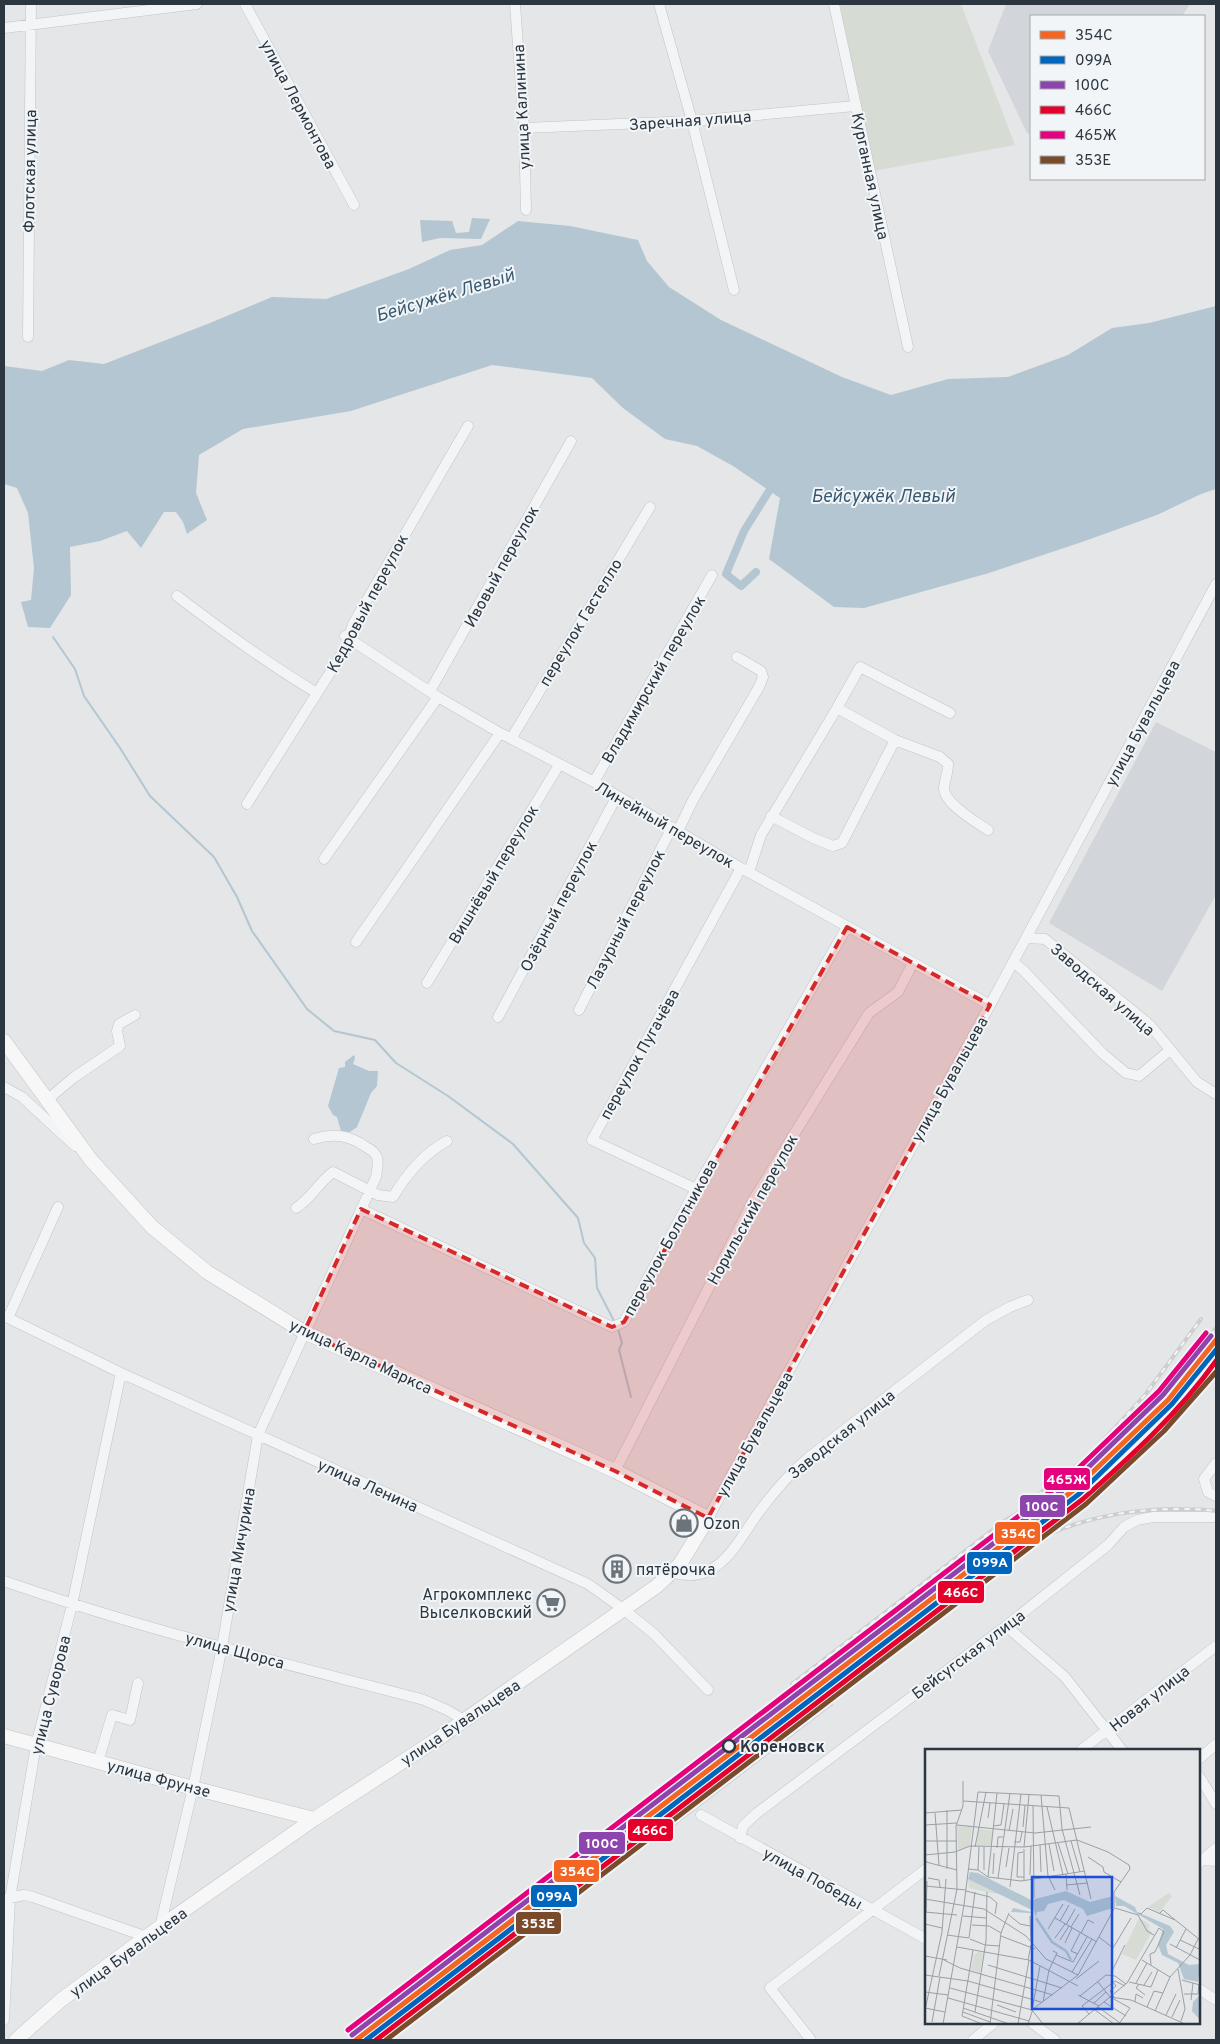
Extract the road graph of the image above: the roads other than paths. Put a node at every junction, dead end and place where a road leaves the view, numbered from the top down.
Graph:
1 (31, 4) edge
2 (197, 4) edge
3 (245, 4) edge
4 (515, 4) edge
5 (659, 4) edge
6 (834, 4) edge
7 (31, 24) junction
8 (4, 28) edge
9 (855, 106) junction
10 (692, 121) junction
11 (524, 128) junction
12 (354, 205) dead end
13 (526, 210) dead end
14 (734, 290) dead end
15 (28, 337) dead end
16 (908, 347) dead end
17 (468, 426) dead end
18 (571, 441) dead end
19 (650, 507) dead end
20 (712, 575) dead end
21 (1216, 584) edge
22 (177, 596) dead end
23 (348, 638) junction
24 (737, 657) dead end
25 (317, 693) junction
26 (434, 694) junction
27 (837, 708) junction
28 (950, 713) dead end
29 (500, 732) junction
30 (511, 738) junction
31 (895, 740) junction
32 (559, 765) junction
33 (594, 782) junction
34 (617, 796) junction
35 (247, 804) dead end
36 (771, 816) junction
37 (675, 829) junction
38 (988, 830) dead end
39 (324, 860) dead end
40 (745, 870) junction
41 (847, 927) junction
42 (1027, 938) junction
43 (356, 942) dead end
44 (1013, 962) junction
45 (912, 963) junction
46 (427, 983) dead end
47 (990, 1004) junction
48 (579, 1010) dead end
49 (135, 1014) dead end
50 (498, 1017) dead end
51 (4, 1041) edge
52 (1170, 1050) junction
53 (4, 1087) edge
54 (1216, 1094) edge
55 (47, 1100) junction
56 (314, 1139) dead end
57 (447, 1141) dead end
58 (90, 1160) junction
59 (696, 1189) junction
60 (370, 1192) junction
61 (58, 1207) dead end
62 (296, 1208) dead end
63 (361, 1209) junction
64 (1028, 1300) dead end
65 (6, 1317) edge
66 (304, 1332) junction
67 (121, 1373) junction
68 (258, 1435) junction
69 (1216, 1463) edge
70 (615, 1471) junction
71 (1216, 1496) edge
72 (1216, 1517) edge
73 (708, 1518) junction
74 (671, 1572) junction
75 (4, 1581) edge
76 (72, 1605) junction
77 (623, 1609) junction
78 (1006, 1626) junction
79 (1216, 1646) edge
80 (222, 1647) junction
81 (138, 1684) dead end
82 (708, 1690) dead end
83 (464, 1720) junction
84 (1107, 1730) junction
85 (4, 1736) edge
86 (1216, 1744) edge
87 (36, 1745) junction
88 (1082, 1749) edge
89 (1121, 1749) edge
90 (1200, 1758) edge
91 (98, 1762) junction
92 (1200, 1778) edge
93 (194, 1788) junction
94 (1216, 1804) edge
95 (701, 1815) dead end
96 (314, 1819) junction
97 (740, 1838) junction
98 (1216, 1848) edge
99 (1200, 1859) edge
100 (1216, 1862) edge
101 (925, 1870) edge
102 (7, 1899) edge
103 (873, 1911) junction
104 (160, 1927) junction
105 (147, 1937) junction
106 (925, 1938) edge
107 (1200, 1990) edge
108 (1216, 2000) edge
109 (4, 2020) edge
110 (993, 2024) edge
111 (1033, 2024) edge
112 (16, 2040) edge
113 (811, 2040) edge
114 (973, 2040) edge
115 (1056, 2040) edge

1 - 7 street, Флотская улица
2 - 7 street
3 - 12 street, улица Лермонтова
4 - 11 street, улица Калинина
5 - 10 street
6 - 9 street, Курганная улица
7 - 8 street
7 - 15 street, Флотская улица
9 - 10 street, Заречная улица
9 - 16 street, Курганная улица
10 - 11 street, Заречная улица
10 - 14 street
11 - 13 street, улица Калинина
17 - 23 street, Кедровый переулок
18 - 26 street, Ивовый переулок
19 - 30 street, переулок Гастелло
20 - 33 street, Владимирский переулок
21 - 42 street, улица Бувальцева
22 - 25 street
23 - 25 street, Кедровый переулок
23 - 26 street, Линейный переулок
24 - 37 street, Лазурный переулок
25 - 35 street, Кедровый переулок
26 - 29 street, Линейный переулок
26 - 39 street, Ивовый переулок
27 - 28 street
27 - 31 street
27 - 36 street
29 - 30 street, Линейный переулок
29 - 43 street
30 - 32 street, Линейный переулок
31 - 36 street
31 - 38 street
32 - 33 street, Линейный переулок
32 - 46 street, Вишнёвый переулок
33 - 34 street, Линейный переулок
34 - 37 street, Линейный переулок
34 - 50 street, Озёрный переулок
36 - 40 street
37 - 40 street, Линейный переулок
37 - 48 street, Лазурный переулок
40 - 41 street, Линейный переулок
40 - 59 street, переулок Пугачёва
41 - 45 street, Линейный переулок
41 - 59 street, переулок Болотникова
42 - 44 street, улица Бувальцева
42 - 52 street, Заводская улица
44 - 47 street, улица Бувальцева
44 - 52 street
45 - 47 street, Линейный переулок
45 - 70 street, Норильский переулок
47 - 73 street, улица Бувальцева
49 - 55 street
51 - 55 main road, улица Карла Маркса
52 - 54 street, Заводская улица
53 - 58 street
55 - 58 main road, улица Карла Маркса
56 - 60 street, улица Мичурина
57 - 60 street
58 - 66 main road, улица Карла Маркса
59 - 63 street, переулок Болотникова
60 - 62 street
60 - 63 street, улица Мичурина
61 - 65 street
63 - 66 street, улица Мичурина
64 - 74 street, Заводская улица
65 - 67 street, улица Ленина
66 - 68 street, улица Мичурина
66 - 70 main road, улица Карла Маркса
67 - 68 street, улица Ленина
67 - 76 street, улица Суворова
68 - 77 street, улица Ленина
68 - 80 street, улица Мичурина
69 - 71 street
70 - 73 main road, улица Карла Маркса
72 - 78 street, Бейсугская улица
73 - 74 main road, улица Бувальцева
74 - 77 main road, улица Бувальцева
75 - 76 street, улица Щорса
76 - 80 street, улица Щорса
76 - 87 street, улица Суворова
77 - 82 street, улица Ленина
77 - 83 main road, улица Бувальцева
78 - 84 street
78 - 97 street, Бейсугская улица
79 - 84 street, Новая улица
80 - 83 street, улица Щорса
80 - 93 street, улица Мичурина
81 - 91 street
83 - 96 main road, улица Бувальцева
84 - 88 street, Новая улица
84 - 89 street
85 - 87 main road, улица Фрунзе
86 - 90 street
87 - 91 main road, улица Фрунзе
87 - 102 street, улица Суворова
91 - 93 main road, улица Фрунзе
92 - 94 street
93 - 96 main road, улица Фрунзе
93 - 104 street, улица Мичурина
95 - 97 street, улица Победы
96 - 104 main road, улица Бувальцева
97 - 103 street, улица Победы
98 - 99 street
99 - 100 street
101 - 103 street
102 - 105 street
102 - 109 street, улица Суворова
103 - 106 street, улица Победы
103 - 113 street
104 - 105 main road, улица Бувальцева
105 - 112 main road, улица Бувальцева
107 - 108 street
110 - 114 street
111 - 115 street

